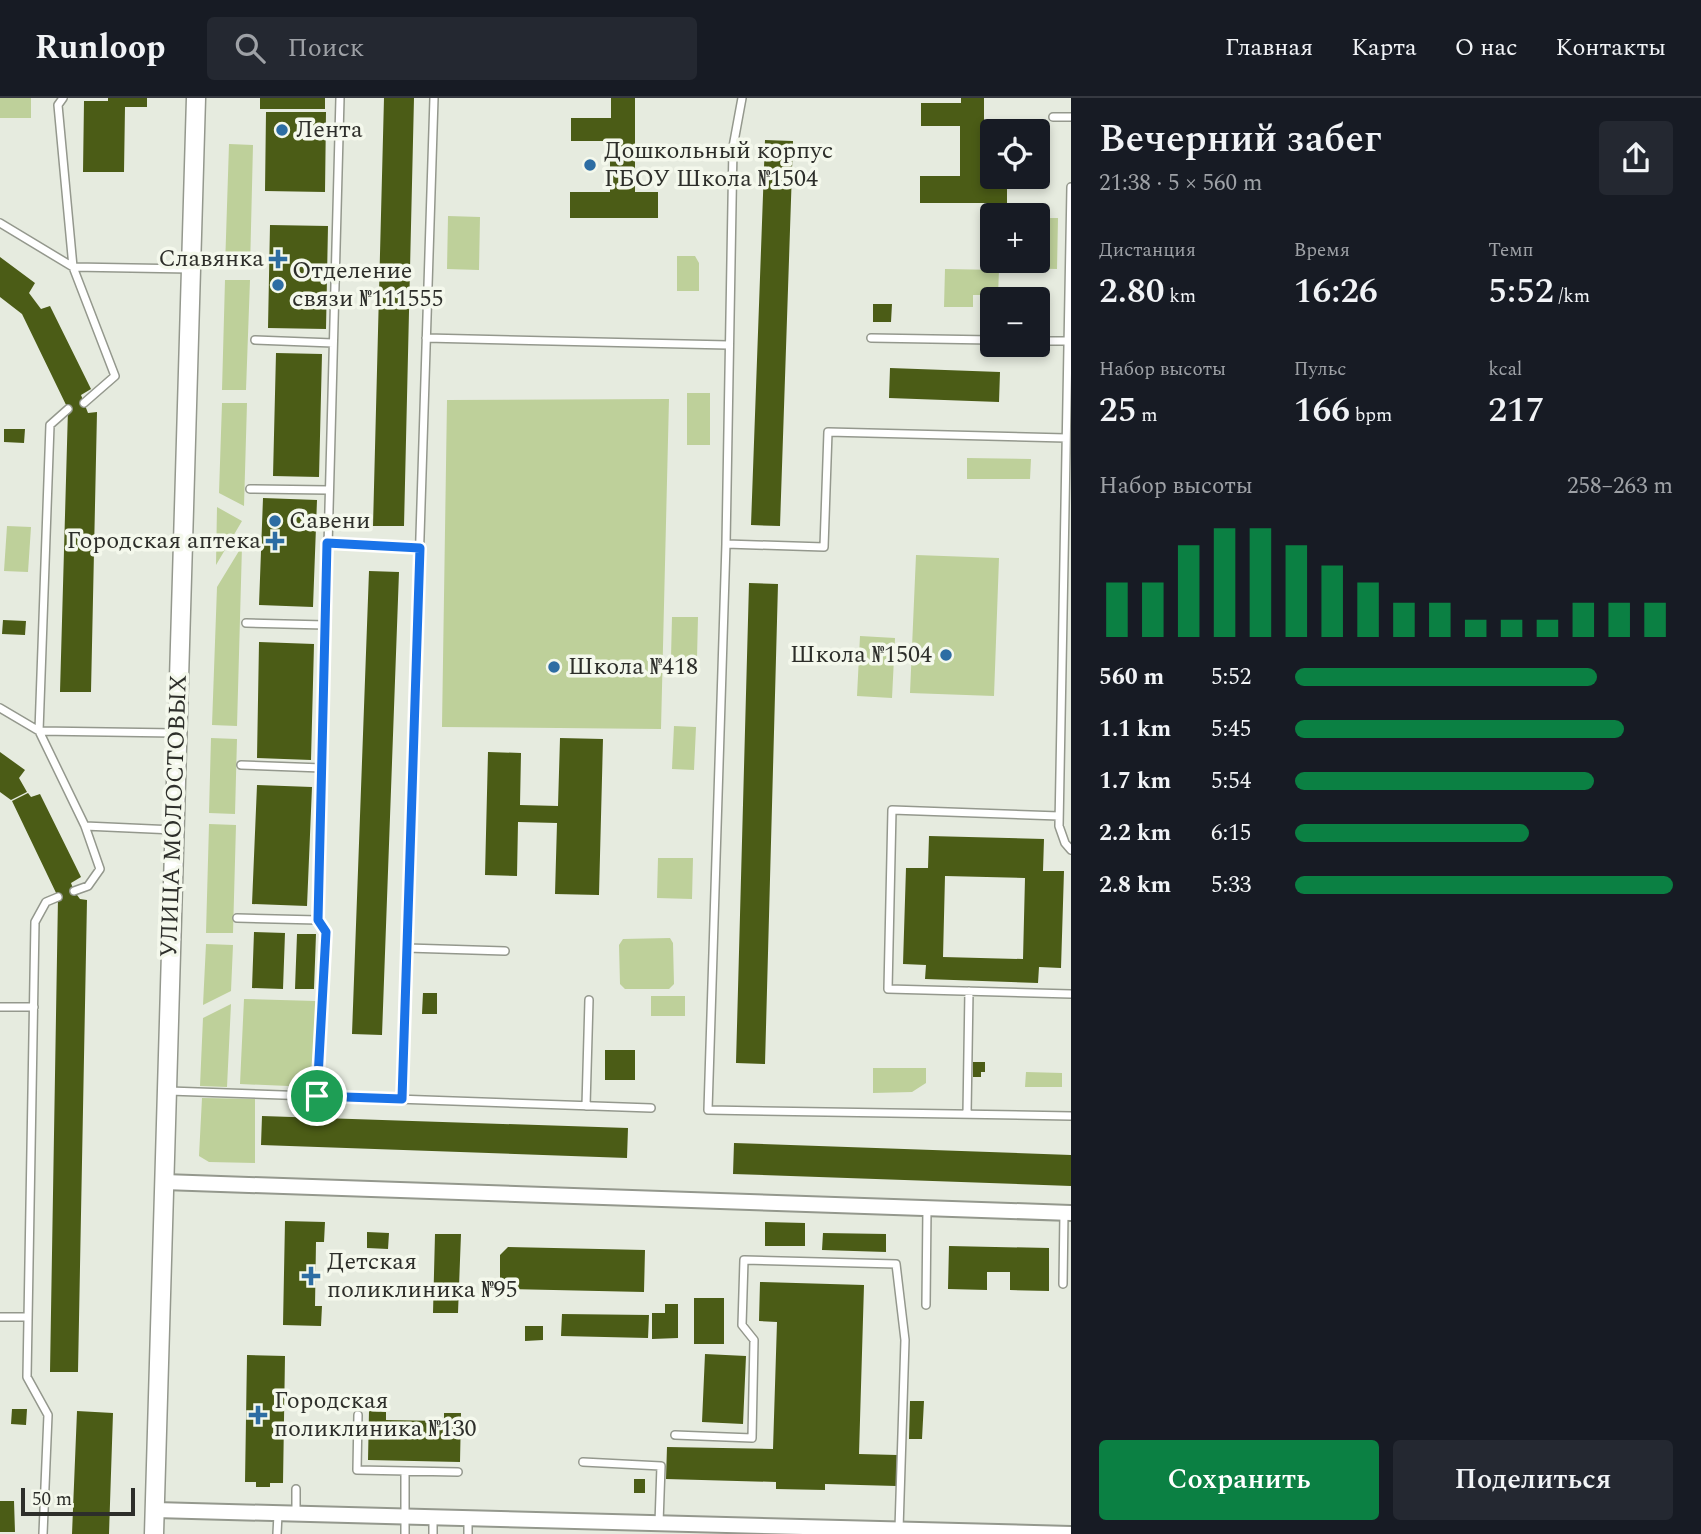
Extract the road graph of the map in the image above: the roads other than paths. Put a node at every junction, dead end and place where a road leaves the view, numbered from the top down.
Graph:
1 (62, 98) edge
2 (196, 98) edge
3 (340, 98) edge
4 (434, 98) edge
5 (742, 98) edge
6 (1053, 117) dead end
7 (1071, 117) edge
8 (1071, 187) edge
9 (0, 223) edge
10 (72, 267) junction
11 (190, 268) junction
12 (426, 338) junction
13 (871, 338) dead end
14 (255, 340) dead end
15 (980, 340) edge
16 (1050, 341) edge
17 (1069, 341) edge
18 (333, 343) junction
19 (728, 345) junction
20 (84, 403) dead end
21 (68, 409) dead end
22 (1066, 438) junction
23 (250, 489) dead end
24 (328, 490) junction
25 (327, 543) junction
26 (726, 544) junction
27 (420, 548) junction
28 (246, 623) dead end
29 (325, 625) junction
30 (0, 708) edge
31 (39, 731) junction
32 (176, 733) junction
33 (242, 765) dead end
34 (322, 768) junction
35 (1059, 816) junction
36 (85, 827) junction
37 (174, 830) junction
38 (1071, 850) edge
39 (74, 891) dead end
40 (58, 897) dead end
41 (237, 918) dead end
42 (318, 920) junction
43 (407, 948) junction
44 (505, 951) dead end
45 (969, 991) junction
46 (1071, 994) edge
47 (589, 1000) dead end
48 (0, 1007) edge
49 (34, 1007) junction
50 (167, 1091) junction
51 (317, 1096) junction
52 (402, 1099) junction
53 (586, 1106) junction
54 (651, 1108) dead end
55 (967, 1114) junction
56 (1071, 1116) edge
57 (164, 1182) junction
58 (927, 1208) junction
59 (1068, 1213) edge
60 (1063, 1284) dead end
61 (926, 1305) dead end
62 (0, 1317) edge
63 (28, 1317) junction
64 (358, 1415) dead end
65 (675, 1435) dead end
66 (583, 1462) dead end
67 (405, 1471) junction
68 (458, 1472) dead end
69 (296, 1489) dead end
70 (155, 1510) junction
71 (278, 1513) junction
72 (296, 1514) junction
73 (406, 1517) junction
74 (433, 1517) junction
75 (468, 1518) junction
76 (659, 1523) junction
77 (564, 1527) edge
78 (712, 1529) edge
79 (900, 1529) junction
80 (852, 1531) edge
81 (43, 1534) edge
82 (154, 1534) edge
83 (277, 1534) edge
84 (405, 1534) edge
85 (433, 1534) edge
86 (468, 1534) edge
87 (1071, 1534) edge

1 - 10 lane
2 - 11 street, УЛИЦА МОЛОСТОВЫХ
3 - 18 lane
4 - 12 lane
5 - 19 lane
6 - 7 lane
8 - 17 lane
9 - 10 lane
10 - 11 lane
10 - 20 lane
11 - 32 street, УЛИЦА МОЛОСТОВЫХ
12 - 19 lane
12 - 27 lane
13 - 15 lane
14 - 18 lane
16 - 17 lane
17 - 22 lane
18 - 24 lane
19 - 26 lane
21 - 31 lane
22 - 26 lane
22 - 35 lane
23 - 24 lane
24 - 25 lane
25 - 27 lane
25 - 29 lane
26 - 55 lane
27 - 43 lane
28 - 29 lane
29 - 34 lane
30 - 31 lane
31 - 32 lane
31 - 36 lane
32 - 37 street, УЛИЦА МОЛОСТОВЫХ
33 - 34 lane
34 - 42 lane
35 - 38 lane
35 - 45 lane
36 - 37 lane
36 - 39 lane
37 - 50 street, УЛИЦА МОЛОСТОВЫХ
40 - 49 lane
41 - 42 lane
42 - 51 lane
43 - 44 lane
43 - 52 lane
45 - 46 lane
45 - 55 lane
47 - 53 lane
48 - 49 lane
49 - 63 lane
50 - 51 lane
50 - 57 street, УЛИЦА МОЛОСТОВЫХ
51 - 52 lane
52 - 53 lane
53 - 54 lane
55 - 56 lane
57 - 58 street
57 - 70 street, УЛИЦА МОЛОСТОВЫХ
58 - 59 street
58 - 61 lane
59 - 60 lane
62 - 63 lane
63 - 81 lane
64 - 67 lane
65 - 79 lane
66 - 76 lane
67 - 68 lane
67 - 73 lane
69 - 72 lane
70 - 71 street
70 - 82 street, УЛИЦА МОЛОСТОВЫХ
71 - 72 street
71 - 83 lane
72 - 73 street
73 - 74 street
73 - 84 lane
74 - 75 street
74 - 85 lane
75 - 77 street
75 - 86 lane
76 - 77 street
76 - 78 street
78 - 80 street
79 - 80 street
79 - 87 street

